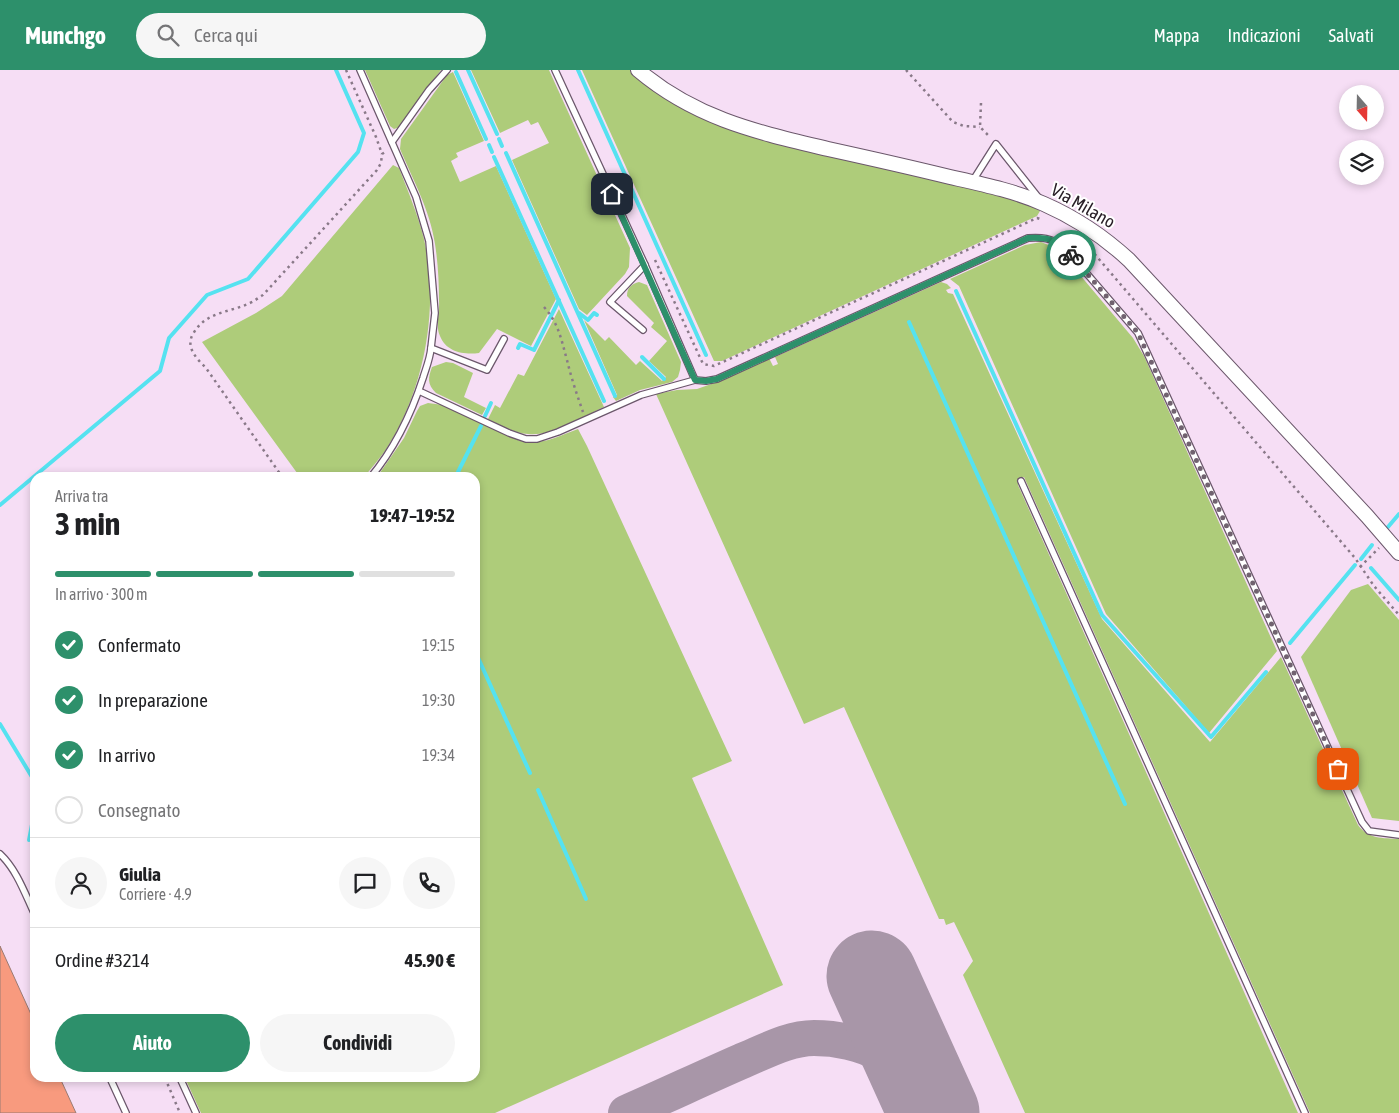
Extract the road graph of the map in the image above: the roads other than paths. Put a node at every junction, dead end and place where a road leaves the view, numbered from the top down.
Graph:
1 (360, 70) edge
2 (448, 70) edge
3 (556, 70) edge
4 (638, 70) edge
5 (392, 142) junction
6 (972, 182) junction
7 (1042, 203) junction
8 (645, 265) junction
9 (643, 330) dead end
10 (504, 339) dead end
11 (431, 348) junction
12 (695, 380) junction
13 (419, 391) junction
14 (374, 472) edge
15 (1021, 481) dead end
16 (1399, 553) edge
17 (1399, 835) edge
18 (0, 854) edge
19 (30, 904) edge
20 (112, 1082) edge
21 (182, 1082) edge
22 (126, 1113) edge
23 (196, 1113) edge
24 (1305, 1113) edge

1 - 5 lane
2 - 5 lane
3 - 8 lane
4 - 6 street, Via Milano
5 - 11 lane
6 - 7 street, Via Milano
6 - 7 lane
7 - 16 street, Via Milano
8 - 9 lane
8 - 12 lane
10 - 11 lane
11 - 13 lane
12 - 13 lane
12 - 17 lane
13 - 14 lane
15 - 24 lane
18 - 19 lane
20 - 22 lane
21 - 23 lane

